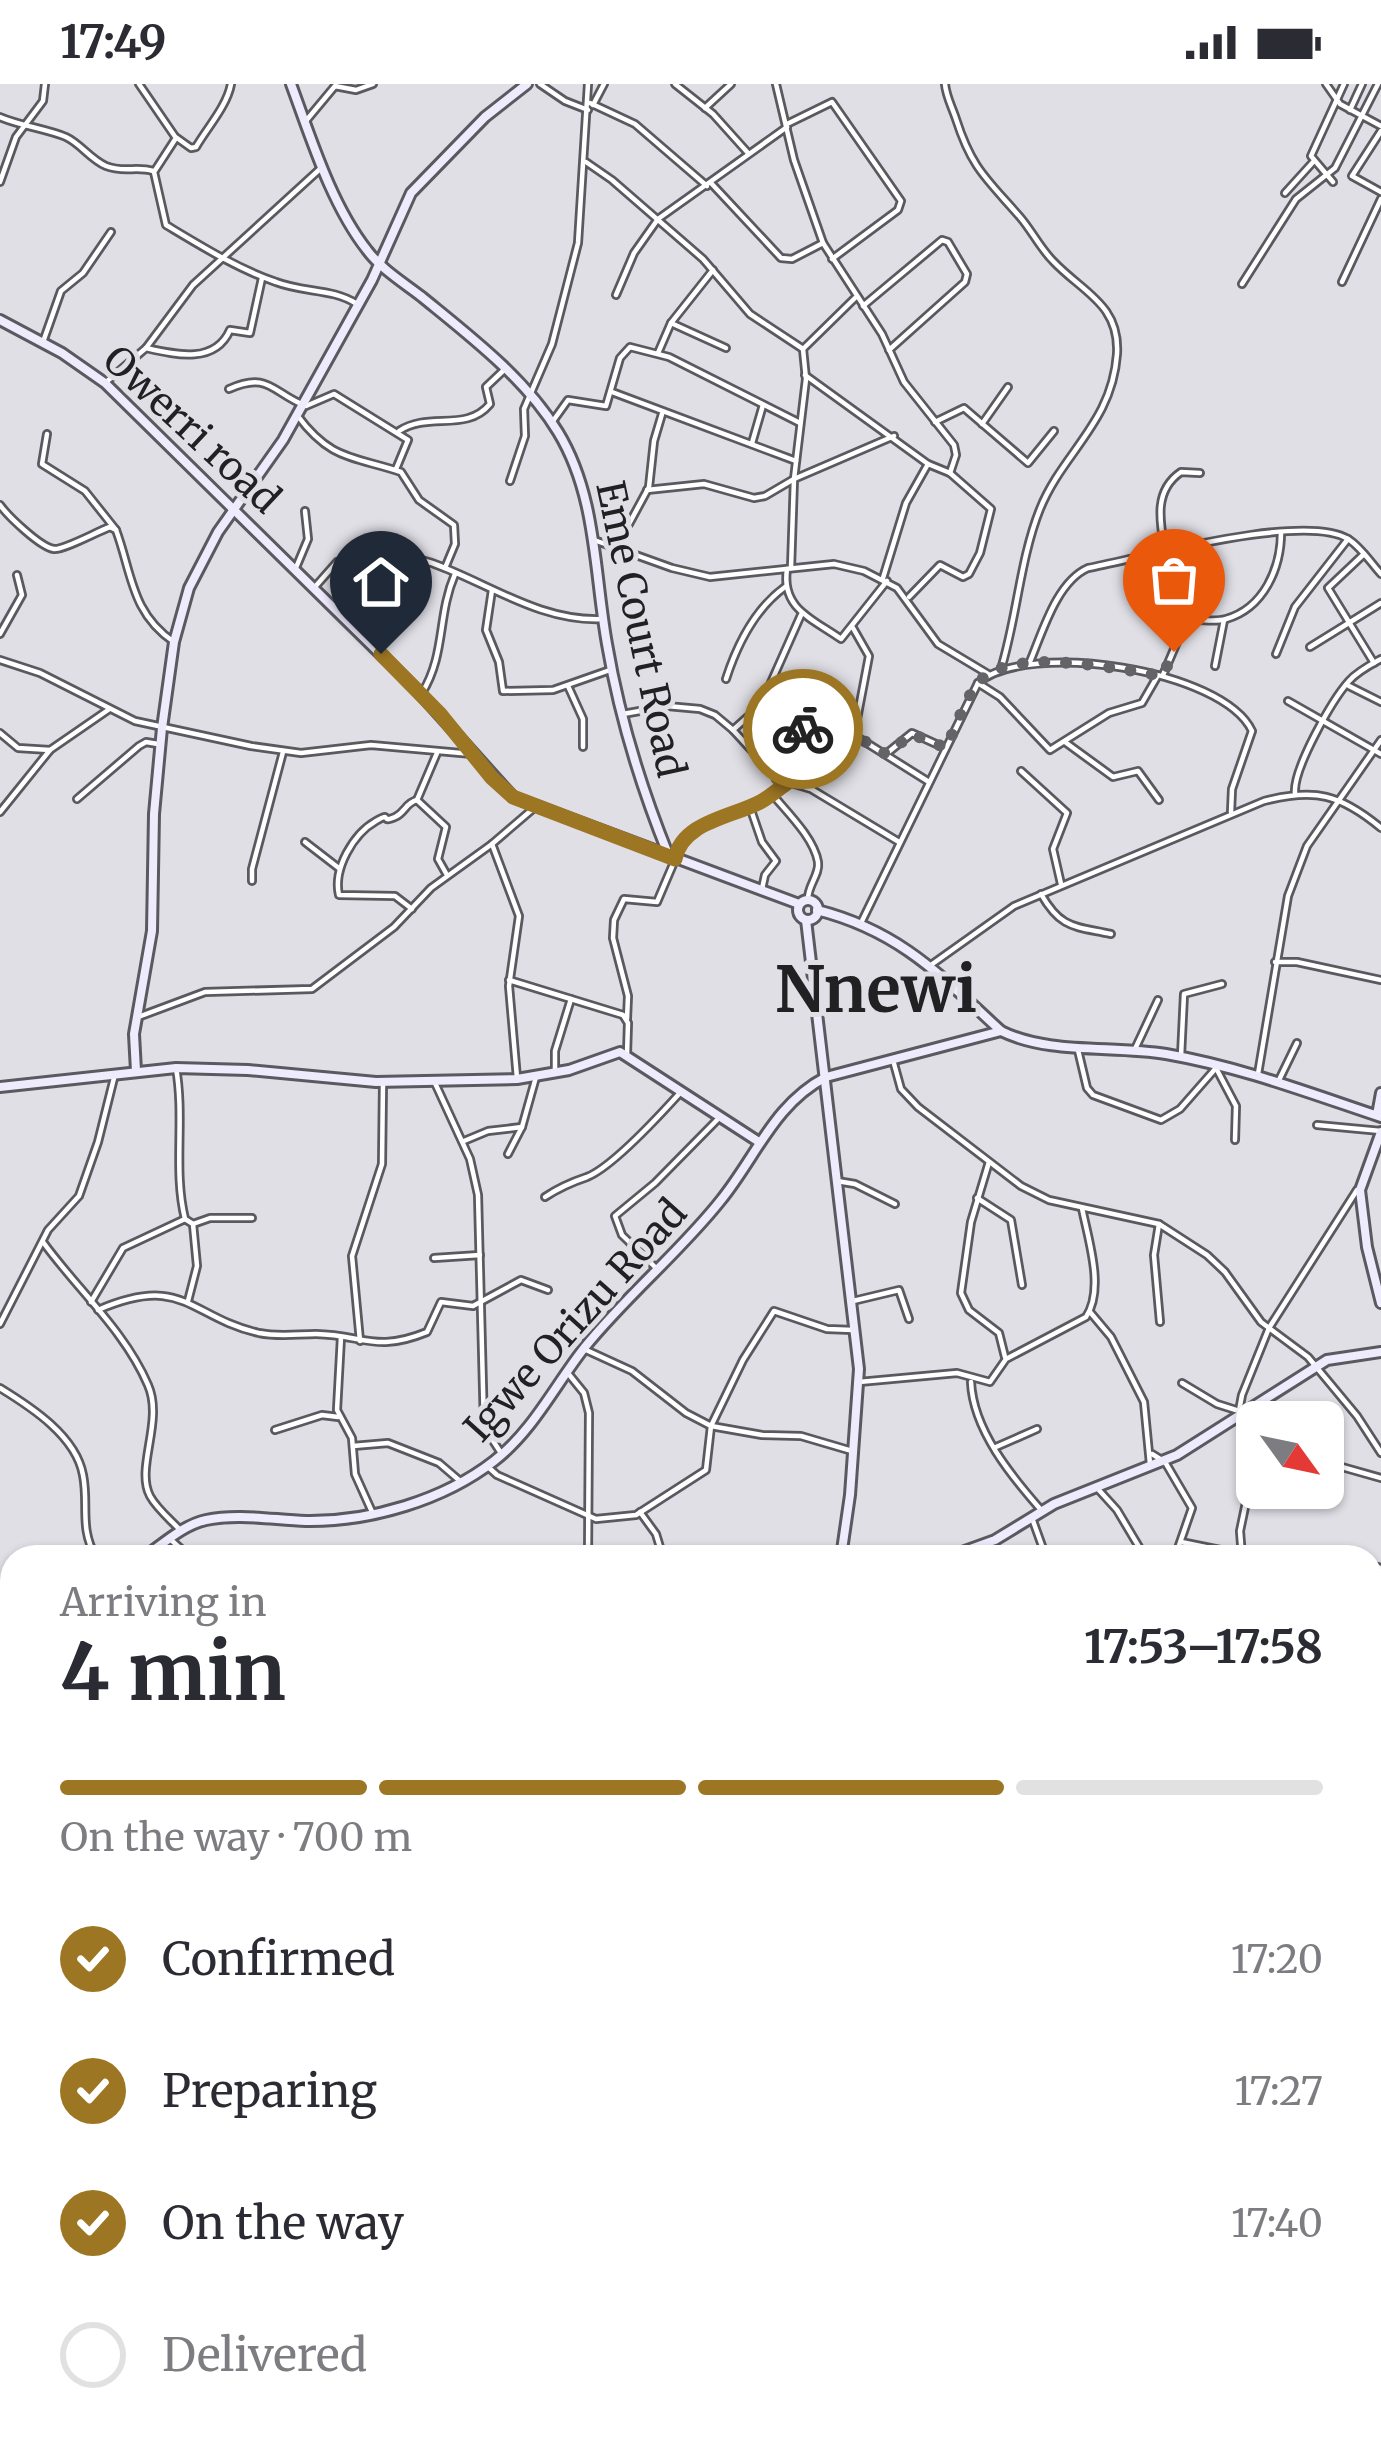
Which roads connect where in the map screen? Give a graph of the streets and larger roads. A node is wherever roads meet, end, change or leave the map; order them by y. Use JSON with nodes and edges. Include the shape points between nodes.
{"nodes":[{"id":1,"x":45,"y":84,"type":"edge"},
{"id":2,"x":231,"y":84,"type":"edge"},
{"id":3,"x":291,"y":84,"type":"edge"},
{"id":4,"x":373,"y":84,"type":"edge"},
{"id":5,"x":527,"y":84,"type":"edge"},
{"id":6,"x":540,"y":84,"type":"edge"},
{"id":7,"x":588,"y":84,"type":"edge"},
{"id":8,"x":604,"y":84,"type":"edge"},
{"id":9,"x":675,"y":84,"type":"edge"},
{"id":10,"x":731,"y":84,"type":"edge"},
{"id":11,"x":776,"y":84,"type":"edge"},
{"id":12,"x":944,"y":84,"type":"edge"},
{"id":13,"x":1326,"y":84,"type":"edge"},
{"id":14,"x":1343,"y":84,"type":"edge"},
{"id":15,"x":1362,"y":84,"type":"edge"},
{"id":16,"x":1378,"y":84,"type":"edge"},
{"id":17,"x":144,"y":86,"type":"edge"},
{"id":18,"x":1336,"y":100,"type":"junction"},
{"id":19,"x":590,"y":106,"type":"junction"},
{"id":20,"x":705,"y":108,"type":"junction"},
{"id":21,"x":1350,"y":110,"type":"junction"},
{"id":22,"x":0,"y":117,"type":"edge"},
{"id":23,"x":1362,"y":117,"type":"junction"},
{"id":24,"x":305,"y":122,"type":"junction"},
{"id":25,"x":788,"y":125,"type":"junction"},
{"id":26,"x":22,"y":127,"type":"junction"},
{"id":27,"x":1381,"y":129,"type":"edge"},
{"id":28,"x":176,"y":138,"type":"junction"},
{"id":29,"x":748,"y":153,"type":"junction"},
{"id":30,"x":584,"y":160,"type":"junction"},
{"id":31,"x":1314,"y":160,"type":"junction"},
{"id":32,"x":324,"y":165,"type":"junction"},
{"id":33,"x":154,"y":172,"type":"junction"},
{"id":34,"x":1326,"y":174,"type":"junction"},
{"id":35,"x":0,"y":182,"type":"edge"},
{"id":36,"x":1333,"y":182,"type":"dead end"},
{"id":37,"x":709,"y":184,"type":"junction"},
{"id":38,"x":1285,"y":193,"type":"dead end"},
{"id":39,"x":1381,"y":196,"type":"edge"},
{"id":40,"x":658,"y":219,"type":"junction"},
{"id":41,"x":111,"y":232,"type":"dead end"},
{"id":42,"x":823,"y":243,"type":"junction"},
{"id":43,"x":225,"y":258,"type":"junction"},
{"id":44,"x":832,"y":260,"type":"junction"},
{"id":45,"x":377,"y":261,"type":"junction"},
{"id":46,"x":713,"y":270,"type":"junction"},
{"id":47,"x":262,"y":277,"type":"junction"},
{"id":48,"x":1342,"y":282,"type":"dead end"},
{"id":49,"x":1242,"y":284,"type":"dead end"},
{"id":50,"x":616,"y":295,"type":"dead end"},
{"id":51,"x":855,"y":298,"type":"junction"},
{"id":52,"x":357,"y":304,"type":"junction"},
{"id":53,"x":862,"y":307,"type":"junction"},
{"id":54,"x":0,"y":320,"type":"edge"},
{"id":55,"x":671,"y":323,"type":"junction"},
{"id":56,"x":43,"y":342,"type":"junction"},
{"id":57,"x":146,"y":348,"type":"junction"},
{"id":58,"x":726,"y":348,"type":"dead end"},
{"id":59,"x":803,"y":349,"type":"junction"},
{"id":60,"x":889,"y":350,"type":"junction"},
{"id":61,"x":658,"y":353,"type":"junction"},
{"id":62,"x":505,"y":369,"type":"junction"},
{"id":63,"x":806,"y":375,"type":"junction"},
{"id":64,"x":105,"y":383,"type":"junction"},
{"id":65,"x":1008,"y":387,"type":"dead end"},
{"id":66,"x":229,"y":389,"type":"dead end"},
{"id":67,"x":612,"y":392,"type":"junction"},
{"id":68,"x":530,"y":394,"type":"junction"},
{"id":69,"x":763,"y":405,"type":"junction"},
{"id":70,"x":299,"y":410,"type":"junction"},
{"id":71,"x":662,"y":414,"type":"junction"},
{"id":72,"x":552,"y":422,"type":"junction"},
{"id":73,"x":935,"y":422,"type":"junction"},
{"id":74,"x":800,"y":423,"type":"junction"},
{"id":75,"x":982,"y":424,"type":"junction"},
{"id":76,"x":1054,"y":430,"type":"dead end"},
{"id":77,"x":398,"y":432,"type":"junction"},
{"id":78,"x":47,"y":434,"type":"dead end"},
{"id":79,"x":894,"y":436,"type":"junction"},
{"id":80,"x":752,"y":443,"type":"junction"},
{"id":81,"x":796,"y":461,"type":"junction"},
{"id":82,"x":928,"y":464,"type":"junction"},
{"id":83,"x":396,"y":470,"type":"junction"},
{"id":84,"x":950,"y":473,"type":"junction"},
{"id":85,"x":1200,"y":473,"type":"dead end"},
{"id":86,"x":794,"y":479,"type":"junction"},
{"id":87,"x":510,"y":482,"type":"dead end"},
{"id":88,"x":647,"y":490,"type":"junction"},
{"id":89,"x":0,"y":505,"type":"edge"},
{"id":90,"x":235,"y":510,"type":"junction"},
{"id":91,"x":305,"y":511,"type":"dead end"},
{"id":92,"x":116,"y":530,"type":"junction"},
{"id":93,"x":1282,"y":532,"type":"junction"},
{"id":94,"x":1348,"y":539,"type":"junction"},
{"id":95,"x":594,"y":540,"type":"junction"},
{"id":96,"x":616,"y":548,"type":"junction"},
{"id":97,"x":1165,"y":553,"type":"junction"},
{"id":98,"x":1364,"y":554,"type":"junction"},
{"id":99,"x":789,"y":568,"type":"junction"},
{"id":100,"x":445,"y":569,"type":"junction"},
{"id":101,"x":295,"y":570,"type":"junction"},
{"id":102,"x":454,"y":574,"type":"junction"},
{"id":103,"x":1381,"y":574,"type":"edge"},
{"id":104,"x":17,"y":575,"type":"dead end"},
{"id":105,"x":885,"y":580,"type":"junction"},
{"id":106,"x":785,"y":587,"type":"junction"},
{"id":107,"x":314,"y":588,"type":"junction"},
{"id":108,"x":492,"y":590,"type":"junction"},
{"id":109,"x":907,"y":598,"type":"junction"},
{"id":110,"x":1381,"y":603,"type":"edge"},
{"id":111,"x":802,"y":615,"type":"junction"},
{"id":112,"x":603,"y":620,"type":"junction"},
{"id":113,"x":1223,"y":620,"type":"junction"},
{"id":114,"x":1348,"y":622,"type":"junction"},
{"id":115,"x":853,"y":628,"type":"junction"},
{"id":116,"x":0,"y":634,"type":"edge"},
{"id":117,"x":174,"y":643,"type":"junction"},
{"id":118,"x":1310,"y":647,"type":"dead end"},
{"id":119,"x":1276,"y":654,"type":"dead end"},
{"id":120,"x":1381,"y":658,"type":"edge"},
{"id":121,"x":0,"y":660,"type":"edge"},
{"id":122,"x":1374,"y":663,"type":"junction"},
{"id":123,"x":1029,"y":664,"type":"junction"},
{"id":124,"x":1215,"y":666,"type":"dead end"},
{"id":125,"x":1001,"y":669,"type":"junction"},
{"id":126,"x":612,"y":670,"type":"junction"},
{"id":127,"x":988,"y":674,"type":"junction"},
{"id":128,"x":1160,"y":676,"type":"junction"},
{"id":129,"x":726,"y":679,"type":"dead end"},
{"id":130,"x":978,"y":683,"type":"junction"},
{"id":131,"x":1346,"y":685,"type":"junction"},
{"id":132,"x":568,"y":686,"type":"junction"},
{"id":133,"x":422,"y":694,"type":"junction"},
{"id":134,"x":1288,"y":701,"type":"dead end"},
{"id":135,"x":1381,"y":702,"type":"edge"},
{"id":136,"x":761,"y":705,"type":"junction"},
{"id":137,"x":108,"y":710,"type":"junction"},
{"id":138,"x":623,"y":714,"type":"junction"},
{"id":139,"x":1325,"y":722,"type":"junction"},
{"id":140,"x":804,"y":727,"type":"junction"},
{"id":141,"x":162,"y":728,"type":"junction"},
{"id":142,"x":734,"y":730,"type":"junction"},
{"id":143,"x":0,"y":733,"type":"edge"},
{"id":144,"x":854,"y":735,"type":"junction"},
{"id":145,"x":1381,"y":740,"type":"edge"},
{"id":146,"x":1066,"y":742,"type":"junction"},
{"id":147,"x":160,"y":745,"type":"junction"},
{"id":148,"x":583,"y":747,"type":"dead end"},
{"id":149,"x":946,"y":748,"type":"junction"},
{"id":150,"x":1372,"y":749,"type":"junction"},
{"id":151,"x":50,"y":750,"type":"junction"},
{"id":152,"x":283,"y":752,"type":"junction"},
{"id":153,"x":437,"y":753,"type":"junction"},
{"id":154,"x":472,"y":754,"type":"junction"},
{"id":155,"x":886,"y":754,"type":"junction"},
{"id":156,"x":1381,"y":754,"type":"edge"},
{"id":157,"x":1021,"y":771,"type":"dead end"},
{"id":158,"x":778,"y":778,"type":"junction"},
{"id":159,"x":929,"y":782,"type":"junction"},
{"id":160,"x":786,"y":784,"type":"junction"},
{"id":161,"x":1295,"y":793,"type":"junction"},
{"id":162,"x":772,"y":794,"type":"junction"},
{"id":163,"x":76,"y":799,"type":"dead end"},
{"id":164,"x":417,"y":800,"type":"junction"},
{"id":165,"x":1159,"y":800,"type":"dead end"},
{"id":166,"x":1338,"y":800,"type":"junction"},
{"id":167,"x":750,"y":807,"type":"junction"},
{"id":168,"x":534,"y":808,"type":"junction"},
{"id":169,"x":0,"y":812,"type":"edge"},
{"id":170,"x":1231,"y":812,"type":"junction"},
{"id":171,"x":1381,"y":828,"type":"edge"},
{"id":172,"x":305,"y":842,"type":"dead end"},
{"id":173,"x":899,"y":842,"type":"junction"},
{"id":174,"x":492,"y":844,"type":"junction"},
{"id":175,"x":672,"y":857,"type":"junction"},
{"id":176,"x":340,"y":869,"type":"junction"},
{"id":177,"x":447,"y":875,"type":"junction"},
{"id":178,"x":252,"y":881,"type":"dead end"},
{"id":179,"x":1061,"y":884,"type":"junction"},
{"id":180,"x":762,"y":889,"type":"junction"},
{"id":181,"x":1041,"y":894,"type":"junction"},
{"id":182,"x":804,"y":902,"type":"junction"},
{"id":183,"x":412,"y":909,"type":"junction"},
{"id":184,"x":818,"y":910,"type":"junction"},
{"id":185,"x":806,"y":920,"type":"junction"},
{"id":186,"x":861,"y":923,"type":"junction"},
{"id":187,"x":1112,"y":934,"type":"dead end"},
{"id":188,"x":1275,"y":962,"type":"junction"},
{"id":189,"x":931,"y":965,"type":"junction"},
{"id":190,"x":509,"y":980,"type":"junction"},
{"id":191,"x":1381,"y":980,"type":"edge"},
{"id":192,"x":1222,"y":984,"type":"dead end"},
{"id":193,"x":571,"y":998,"type":"junction"},
{"id":194,"x":1158,"y":1000,"type":"dead end"},
{"id":195,"x":138,"y":1017,"type":"junction"},
{"id":196,"x":627,"y":1019,"type":"junction"},
{"id":197,"x":1001,"y":1030,"type":"junction"},
{"id":198,"x":1297,"y":1043,"type":"dead end"},
{"id":199,"x":1077,"y":1046,"type":"junction"},
{"id":200,"x":1135,"y":1049,"type":"junction"},
{"id":201,"x":627,"y":1054,"type":"junction"},
{"id":202,"x":1181,"y":1057,"type":"junction"},
{"id":203,"x":892,"y":1060,"type":"junction"},
{"id":204,"x":1218,"y":1066,"type":"junction"},
{"id":205,"x":176,"y":1069,"type":"junction"},
{"id":206,"x":136,"y":1071,"type":"junction"},
{"id":207,"x":115,"y":1072,"type":"junction"},
{"id":208,"x":555,"y":1072,"type":"junction"},
{"id":209,"x":1258,"y":1074,"type":"junction"},
{"id":210,"x":536,"y":1077,"type":"junction"},
{"id":211,"x":826,"y":1077,"type":"junction"},
{"id":212,"x":517,"y":1079,"type":"junction"},
{"id":213,"x":1279,"y":1080,"type":"junction"},
{"id":214,"x":383,"y":1082,"type":"junction"},
{"id":215,"x":435,"y":1083,"type":"junction"},
{"id":216,"x":0,"y":1087,"type":"edge"},
{"id":217,"x":1381,"y":1093,"type":"edge"},
{"id":218,"x":679,"y":1094,"type":"junction"},
{"id":219,"x":1379,"y":1116,"type":"edge"},
{"id":220,"x":718,"y":1119,"type":"junction"},
{"id":221,"x":1317,"y":1125,"type":"dead end"},
{"id":222,"x":522,"y":1127,"type":"junction"},
{"id":223,"x":1381,"y":1132,"type":"edge"},
{"id":224,"x":1235,"y":1140,"type":"dead end"},
{"id":225,"x":462,"y":1142,"type":"junction"},
{"id":226,"x":759,"y":1142,"type":"junction"},
{"id":227,"x":508,"y":1154,"type":"dead end"},
{"id":228,"x":989,"y":1162,"type":"junction"},
{"id":229,"x":837,"y":1181,"type":"junction"},
{"id":230,"x":1360,"y":1185,"type":"junction"},
{"id":231,"x":545,"y":1197,"type":"dead end"},
{"id":232,"x":977,"y":1198,"type":"junction"},
{"id":233,"x":895,"y":1204,"type":"dead end"},
{"id":234,"x":1082,"y":1208,"type":"junction"},
{"id":235,"x":252,"y":1218,"type":"dead end"},
{"id":236,"x":185,"y":1219,"type":"junction"},
{"id":237,"x":1159,"y":1223,"type":"junction"},
{"id":238,"x":193,"y":1224,"type":"junction"},
{"id":239,"x":43,"y":1242,"type":"junction"},
{"id":240,"x":480,"y":1256,"type":"junction"},
{"id":241,"x":434,"y":1258,"type":"dead end"},
{"id":242,"x":656,"y":1269,"type":"junction"},
{"id":243,"x":1022,"y":1285,"type":"dead end"},
{"id":244,"x":548,"y":1290,"type":"dead end"},
{"id":245,"x":482,"y":1300,"type":"junction"},
{"id":246,"x":188,"y":1301,"type":"junction"},
{"id":247,"x":853,"y":1301,"type":"junction"},
{"id":248,"x":92,"y":1302,"type":"junction"},
{"id":249,"x":1381,"y":1303,"type":"edge"},
{"id":250,"x":98,"y":1310,"type":"junction"},
{"id":251,"x":1090,"y":1312,"type":"junction"},
{"id":252,"x":909,"y":1319,"type":"dead end"},
{"id":253,"x":1160,"y":1322,"type":"dead end"},
{"id":254,"x":0,"y":1324,"type":"edge"},
{"id":255,"x":1269,"y":1328,"type":"junction"},
{"id":256,"x":856,"y":1330,"type":"junction"},
{"id":257,"x":341,"y":1337,"type":"junction"},
{"id":258,"x":360,"y":1342,"type":"junction"},
{"id":259,"x":584,"y":1349,"type":"junction"},
{"id":260,"x":1381,"y":1352,"type":"edge"},
{"id":261,"x":1006,"y":1359,"type":"junction"},
{"id":262,"x":1316,"y":1366,"type":"junction"},
{"id":263,"x":567,"y":1372,"type":"junction"},
{"id":264,"x":972,"y":1379,"type":"junction"},
{"id":265,"x":859,"y":1382,"type":"junction"},
{"id":266,"x":1182,"y":1383,"type":"dead end"},
{"id":267,"x":0,"y":1388,"type":"edge"},
{"id":268,"x":1244,"y":1401,"type":"edge"},
{"id":269,"x":1261,"y":1401,"type":"edge"},
{"id":270,"x":1236,"y":1412,"type":"edge"},
{"id":271,"x":1236,"y":1417,"type":"edge"},
{"id":272,"x":338,"y":1418,"type":"junction"},
{"id":273,"x":711,"y":1426,"type":"junction"},
{"id":274,"x":1036,"y":1429,"type":"dead end"},
{"id":275,"x":274,"y":1430,"type":"dead end"},
{"id":276,"x":353,"y":1446,"type":"junction"},
{"id":277,"x":996,"y":1447,"type":"junction"},
{"id":278,"x":854,"y":1452,"type":"junction"},
{"id":279,"x":1149,"y":1453,"type":"junction"},
{"id":280,"x":502,"y":1454,"type":"junction"},
{"id":281,"x":1381,"y":1454,"type":"edge"},
{"id":282,"x":1165,"y":1462,"type":"junction"},
{"id":283,"x":487,"y":1466,"type":"junction"},
{"id":284,"x":1150,"y":1466,"type":"junction"},
{"id":285,"x":1344,"y":1468,"type":"edge"},
{"id":286,"x":1381,"y":1478,"type":"edge"},
{"id":287,"x":460,"y":1481,"type":"junction"},
{"id":288,"x":1098,"y":1489,"type":"junction"},
{"id":289,"x":1246,"y":1509,"type":"edge"},
{"id":290,"x":1042,"y":1511,"type":"junction"},
{"id":291,"x":640,"y":1513,"type":"junction"},
{"id":292,"x":373,"y":1514,"type":"junction"},
{"id":293,"x":591,"y":1516,"type":"junction"},
{"id":294,"x":1032,"y":1518,"type":"junction"},
{"id":295,"x":181,"y":1531,"type":"junction"},
{"id":296,"x":170,"y":1539,"type":"junction"},
{"id":297,"x":1181,"y":1542,"type":"junction"},
{"id":298,"x":88,"y":1545,"type":"edge"},
{"id":299,"x":161,"y":1545,"type":"edge"},
{"id":300,"x":177,"y":1545,"type":"edge"},
{"id":301,"x":590,"y":1545,"type":"edge"},
{"id":302,"x":659,"y":1545,"type":"edge"},
{"id":303,"x":843,"y":1545,"type":"edge"},
{"id":304,"x":981,"y":1545,"type":"edge"},
{"id":305,"x":1042,"y":1545,"type":"edge"},
{"id":306,"x":1138,"y":1545,"type":"edge"},
{"id":307,"x":1180,"y":1545,"type":"edge"},
{"id":308,"x":1194,"y":1545,"type":"edge"},
{"id":309,"x":1242,"y":1545,"type":"edge"}],
"edges":[{"from":1,"to":26,"type":"street","via":[[43,101]]},
{"from":2,"to":28,"type":"street","via":[[196,147]]},
{"from":3,"to":24,"type":"street","name":"Eme Court Road"},
{"from":4,"to":24,"type":"street","via":[[335,86]]},
{"from":5,"to":45,"type":"street","via":[[418,183]]},
{"from":6,"to":19,"type":"street"},
{"from":7,"to":19,"type":"street"},
{"from":8,"to":19,"type":"street"},
{"from":9,"to":20,"type":"street"},
{"from":10,"to":20,"type":"street"},
{"from":11,"to":25,"type":"street"},
{"from":12,"to":125,"type":"street","via":[[976,169],[1057,266],[1103,304],[1116,343],[1096,422],[1038,513]]},
{"from":13,"to":18,"type":"street"},
{"from":14,"to":18,"type":"street"},
{"from":15,"to":21,"type":"street"},
{"from":16,"to":23,"type":"street"},
{"from":17,"to":28,"type":"street"},
{"from":18,"to":21,"type":"street"},
{"from":18,"to":31,"type":"street"},
{"from":19,"to":30,"type":"street"},
{"from":19,"to":37,"type":"street","via":[[634,124]]},
{"from":20,"to":29,"type":"street"},
{"from":21,"to":23,"type":"street"},
{"from":22,"to":26,"type":"street"},
{"from":23,"to":27,"type":"street"},
{"from":23,"to":34,"type":"street"},
{"from":24,"to":32,"type":"street","name":"Eme Court Road"},
{"from":25,"to":29,"type":"street"},
{"from":25,"to":42,"type":"street"},
{"from":25,"to":44,"type":"street","via":[[832,102],[901,201]]},
{"from":26,"to":33,"type":"street","via":[[68,138],[105,165]]},
{"from":26,"to":35,"type":"street"},
{"from":27,"to":39,"type":"street","via":[[1352,176]]},
{"from":28,"to":33,"type":"street"},
{"from":29,"to":37,"type":"street"},
{"from":30,"to":40,"type":"street"},
{"from":30,"to":68,"type":"street","via":[[578,243]]},
{"from":31,"to":34,"type":"street"},
{"from":31,"to":38,"type":"street"},
{"from":32,"to":43,"type":"street"},
{"from":32,"to":45,"type":"street","name":"Eme Court Road"},
{"from":33,"to":43,"type":"street","via":[[166,225]]},
{"from":34,"to":36,"type":"street"},
{"from":34,"to":49,"type":"street","via":[[1296,200]]},
{"from":37,"to":40,"type":"street"},
{"from":37,"to":42,"type":"street","via":[[781,258]]},
{"from":39,"to":48,"type":"street"},
{"from":40,"to":46,"type":"street"},
{"from":40,"to":50,"type":"street"},
{"from":41,"to":56,"type":"street","via":[[61,291]]},
{"from":42,"to":44,"type":"street"},
{"from":43,"to":47,"type":"street"},
{"from":43,"to":57,"type":"street"},
{"from":44,"to":51,"type":"street"},
{"from":45,"to":52,"type":"street"},
{"from":45,"to":62,"type":"street","name":"Eme Court Road"},
{"from":46,"to":55,"type":"street"},
{"from":46,"to":59,"type":"street","via":[[751,314]]},
{"from":47,"to":52,"type":"street","via":[[335,291]]},
{"from":47,"to":57,"type":"street","via":[[250,333],[230,330],[209,353]]},
{"from":51,"to":53,"type":"street"},
{"from":51,"to":59,"type":"street"},
{"from":52,"to":70,"type":"street"},
{"from":53,"to":60,"type":"street"},
{"from":53,"to":60,"type":"street","via":[[948,242],[967,279]]},
{"from":54,"to":56,"type":"street","name":"Owerri road"},
{"from":55,"to":58,"type":"street"},
{"from":55,"to":61,"type":"street"},
{"from":56,"to":64,"type":"street","name":"Owerri road"},
{"from":57,"to":64,"type":"street"},
{"from":59,"to":63,"type":"street"},
{"from":60,"to":73,"type":"street"},
{"from":61,"to":67,"type":"street","via":[[626,349]]},
{"from":61,"to":69,"type":"street"},
{"from":62,"to":68,"type":"street","name":"Eme Court Road"},
{"from":62,"to":77,"type":"street","via":[[486,387],[490,404],[471,420],[418,422]]},
{"from":63,"to":74,"type":"street"},
{"from":63,"to":79,"type":"street"},
{"from":64,"to":90,"type":"street","name":"Owerri road"},
{"from":65,"to":75,"type":"street"},
{"from":66,"to":70,"type":"street","via":[[261,381]]},
{"from":67,"to":71,"type":"street"},
{"from":67,"to":72,"type":"street","via":[[602,408],[568,400]]},
{"from":68,"to":72,"type":"street","name":"Eme Court Road"},
{"from":68,"to":87,"type":"street"},
{"from":69,"to":74,"type":"street"},
{"from":69,"to":80,"type":"street"},
{"from":70,"to":77,"type":"street","via":[[334,394]]},
{"from":70,"to":83,"type":"street","via":[[312,434],[357,463]]},
{"from":70,"to":90,"type":"street"},
{"from":71,"to":80,"type":"street"},
{"from":71,"to":88,"type":"street"},
{"from":72,"to":95,"type":"street","name":"Eme Court Road","via":[[578,476]]},
{"from":73,"to":75,"type":"street","via":[[961,407]]},
{"from":73,"to":84,"type":"street","via":[[954,445]]},
{"from":74,"to":81,"type":"street"},
{"from":75,"to":76,"type":"street","via":[[1028,463]]},
{"from":77,"to":83,"type":"street","via":[[409,444]]},
{"from":78,"to":92,"type":"street","via":[[42,464],[85,491]]},
{"from":79,"to":82,"type":"street"},
{"from":79,"to":86,"type":"street"},
{"from":80,"to":81,"type":"street"},
{"from":81,"to":86,"type":"street"},
{"from":82,"to":84,"type":"street"},
{"from":82,"to":105,"type":"street","via":[[906,503]]},
{"from":83,"to":100,"type":"street","via":[[456,529]]},
{"from":84,"to":109,"type":"street","via":[[991,508],[980,553],[967,577],[940,565]]},
{"from":85,"to":97,"type":"street","via":[[1181,472],[1167,483]]},
{"from":86,"to":88,"type":"street","via":[[754,498],[704,484]]},
{"from":86,"to":99,"type":"street"},
{"from":88,"to":96,"type":"street"},
{"from":89,"to":92,"type":"street","via":[[50,548]]},
{"from":90,"to":101,"type":"street","name":"Owerri road"},
{"from":90,"to":117,"type":"street","via":[[198,567]]},
{"from":91,"to":101,"type":"street","via":[[308,539]]},
{"from":92,"to":117,"type":"street","via":[[144,615]]},
{"from":93,"to":94,"type":"street"},
{"from":93,"to":97,"type":"street"},
{"from":93,"to":113,"type":"street","via":[[1273,578],[1248,607]]},
{"from":94,"to":98,"type":"street"},
{"from":94,"to":119,"type":"street","via":[[1295,608]]},
{"from":95,"to":96,"type":"street"},
{"from":95,"to":112,"type":"street","name":"Eme Court Road"},
{"from":96,"to":99,"type":"street","via":[[710,577]]},
{"from":97,"to":123,"type":"street","via":[[1078,573]]},
{"from":98,"to":103,"type":"street"},
{"from":98,"to":114,"type":"street","via":[[1328,588]]},
{"from":99,"to":105,"type":"street","via":[[834,564]]},
{"from":99,"to":106,"type":"street"},
{"from":100,"to":102,"type":"street"},
{"from":100,"to":107,"type":"street","via":[[404,557],[359,559],[333,565]]},
{"from":101,"to":107,"type":"street","name":"Owerri road"},
{"from":102,"to":108,"type":"street"},
{"from":102,"to":133,"type":"street","via":[[438,663]]},
{"from":104,"to":116,"type":"street","via":[[22,595]]},
{"from":105,"to":109,"type":"street"},
{"from":105,"to":115,"type":"street"},
{"from":106,"to":111,"type":"street"},
{"from":106,"to":129,"type":"street","via":[[743,638]]},
{"from":107,"to":133,"type":"street","name":"Owerri road"},
{"from":108,"to":112,"type":"street","via":[[564,617]]},
{"from":108,"to":132,"type":"street","via":[[486,630],[500,687]]},
{"from":109,"to":127,"type":"street","via":[[938,644]]},
{"from":110,"to":114,"type":"street"},
{"from":111,"to":115,"type":"street","via":[[838,638]]},
{"from":111,"to":136,"type":"street"},
{"from":112,"to":126,"type":"street","name":"Eme Court Road"},
{"from":113,"to":124,"type":"street"},
{"from":113,"to":128,"type":"street","via":[[1186,621]]},
{"from":114,"to":118,"type":"street"},
{"from":114,"to":122,"type":"street"},
{"from":115,"to":144,"type":"street","via":[[869,656]]},
{"from":117,"to":141,"type":"street"},
{"from":120,"to":122,"type":"street"},
{"from":121,"to":137,"type":"street"},
{"from":122,"to":131,"type":"street"},
{"from":123,"to":125,"type":"street"},
{"from":123,"to":128,"type":"street"},
{"from":125,"to":127,"type":"street"},
{"from":126,"to":132,"type":"street"},
{"from":126,"to":138,"type":"street","name":"Eme Court Road"},
{"from":127,"to":130,"type":"street"},
{"from":128,"to":146,"type":"street","via":[[1142,703],[1109,713]]},
{"from":128,"to":170,"type":"street","via":[[1229,706],[1250,725]]},
{"from":130,"to":146,"type":"street","via":[[1047,748]]},
{"from":130,"to":149,"type":"street"},
{"from":131,"to":135,"type":"street"},
{"from":131,"to":139,"type":"street"},
{"from":132,"to":148,"type":"street","via":[[583,719]]},
{"from":133,"to":154,"type":"street","name":"Owerri road"},
{"from":134,"to":139,"type":"street"},
{"from":136,"to":140,"type":"street"},
{"from":136,"to":142,"type":"street"},
{"from":137,"to":141,"type":"street"},
{"from":137,"to":151,"type":"street"},
{"from":138,"to":142,"type":"street","via":[[682,706]]},
{"from":138,"to":175,"type":"street","name":"Eme Court Road"},
{"from":139,"to":150,"type":"street"},
{"from":139,"to":161,"type":"street"},
{"from":140,"to":144,"type":"street"},
{"from":140,"to":158,"type":"street"},
{"from":141,"to":147,"type":"street"},
{"from":141,"to":152,"type":"street"},
{"from":142,"to":158,"type":"street"},
{"from":143,"to":151,"type":"street","via":[[19,748]]},
{"from":144,"to":155,"type":"street"},
{"from":145,"to":150,"type":"street"},
{"from":146,"to":165,"type":"street","via":[[1113,777],[1135,770]]},
{"from":147,"to":163,"type":"street","via":[[146,742]]},
{"from":147,"to":195,"type":"street","via":[[152,931]]},
{"from":149,"to":155,"type":"street","via":[[912,734]]},
{"from":149,"to":159,"type":"street"},
{"from":150,"to":156,"type":"street"},
{"from":150,"to":166,"type":"street"},
{"from":151,"to":169,"type":"street"},
{"from":152,"to":153,"type":"street","via":[[371,745]]},
{"from":152,"to":178,"type":"street"},
{"from":153,"to":154,"type":"street"},
{"from":153,"to":164,"type":"street"},
{"from":154,"to":168,"type":"street","name":"Owerri road"},
{"from":155,"to":159,"type":"street"},
{"from":157,"to":179,"type":"street","via":[[1067,813],[1052,849]]},
{"from":158,"to":160,"type":"street"},
{"from":159,"to":173,"type":"street"},
{"from":160,"to":162,"type":"street"},
{"from":160,"to":173,"type":"street","via":[[811,789]]},
{"from":161,"to":166,"type":"street"},
{"from":161,"to":170,"type":"street"},
{"from":162,"to":167,"type":"street"},
{"from":162,"to":182,"type":"street","via":[[817,858]]},
{"from":164,"to":176,"type":"street","via":[[377,820]]},
{"from":164,"to":177,"type":"street","via":[[446,827],[438,859]]},
{"from":166,"to":171,"type":"street"},
{"from":166,"to":188,"type":"street","via":[[1307,847]]},
{"from":167,"to":175,"type":"street","via":[[706,824]]},
{"from":167,"to":180,"type":"street","via":[[776,861]]},
{"from":168,"to":174,"type":"street"},
{"from":168,"to":175,"type":"street","name":"Owerri road"},
{"from":170,"to":179,"type":"street"},
{"from":172,"to":176,"type":"street"},
{"from":173,"to":186,"type":"street"},
{"from":174,"to":177,"type":"street"},
{"from":174,"to":190,"type":"street","via":[[519,916]]},
{"from":175,"to":180,"type":"street","name":"Owerri road"},
{"from":175,"to":196,"type":"street","via":[[657,902],[624,899],[614,920]]},
{"from":176,"to":183,"type":"street","via":[[339,895],[395,896]]},
{"from":177,"to":183,"type":"street"},
{"from":179,"to":181,"type":"street"},
{"from":180,"to":182,"type":"street","name":"Owerri road"},
{"from":181,"to":187,"type":"street","via":[[1064,924]]},
{"from":181,"to":189,"type":"street"},
{"from":182,"to":184,"type":"street"},
{"from":182,"to":185,"type":"street","via":[[799,914]]},
{"from":183,"to":195,"type":"street","via":[[312,988],[206,992]]},
{"from":184,"to":185,"type":"street"},
{"from":184,"to":186,"type":"street"},
{"from":185,"to":211,"type":"street"},
{"from":186,"to":189,"type":"street"},
{"from":188,"to":191,"type":"street"},
{"from":188,"to":209,"type":"street"},
{"from":189,"to":197,"type":"street"},
{"from":190,"to":193,"type":"street"},
{"from":190,"to":212,"type":"street"},
{"from":192,"to":202,"type":"street","via":[[1184,994]]},
{"from":193,"to":196,"type":"street"},
{"from":193,"to":208,"type":"street"},
{"from":194,"to":200,"type":"street"},
{"from":195,"to":206,"type":"street"},
{"from":196,"to":201,"type":"street"},
{"from":197,"to":199,"type":"street"},
{"from":197,"to":203,"type":"street","name":"Igwe Orizu Road"},
{"from":198,"to":213,"type":"street"},
{"from":199,"to":200,"type":"street"},
{"from":199,"to":204,"type":"street","via":[[1093,1095],[1155,1119],[1174,1113]]},
{"from":200,"to":202,"type":"street"},
{"from":201,"to":208,"type":"street"},
{"from":201,"to":218,"type":"street"},
{"from":202,"to":204,"type":"street"},
{"from":203,"to":211,"type":"street","name":"Igwe Orizu Road"},
{"from":203,"to":228,"type":"street","via":[[905,1094]]},
{"from":204,"to":209,"type":"street"},
{"from":204,"to":224,"type":"street","via":[[1236,1106]]},
{"from":205,"to":206,"type":"street"},
{"from":205,"to":214,"type":"street"},
{"from":205,"to":236,"type":"street"},
{"from":206,"to":207,"type":"street"},
{"from":207,"to":216,"type":"street"},
{"from":207,"to":239,"type":"street","via":[[79,1196]]},
{"from":208,"to":210,"type":"street"},
{"from":209,"to":213,"type":"street"},
{"from":210,"to":212,"type":"street"},
{"from":210,"to":222,"type":"street"},
{"from":211,"to":226,"type":"street","name":"Igwe Orizu Road"},
{"from":211,"to":229,"type":"street"},
{"from":212,"to":215,"type":"street"},
{"from":213,"to":219,"type":"street"},
{"from":214,"to":215,"type":"street"},
{"from":214,"to":258,"type":"street","via":[[382,1164],[352,1256]]},
{"from":215,"to":225,"type":"street"},
{"from":217,"to":219,"type":"street"},
{"from":218,"to":220,"type":"street"},
{"from":218,"to":231,"type":"street","via":[[638,1138]]},
{"from":220,"to":226,"type":"street"},
{"from":220,"to":242,"type":"street","via":[[616,1212],[622,1235]]},
{"from":221,"to":223,"type":"street"},
{"from":222,"to":225,"type":"street"},
{"from":222,"to":227,"type":"street"},
{"from":223,"to":230,"type":"street"},
{"from":225,"to":240,"type":"street","via":[[478,1195]]},
{"from":226,"to":242,"type":"street","name":"Igwe Orizu Road","via":[[725,1196]]},
{"from":228,"to":232,"type":"street"},
{"from":228,"to":234,"type":"street","via":[[1033,1193]]},
{"from":229,"to":233,"type":"street"},
{"from":229,"to":247,"type":"street"},
{"from":230,"to":249,"type":"street"},
{"from":230,"to":255,"type":"street"},
{"from":232,"to":243,"type":"street","via":[[1011,1220]]},
{"from":232,"to":261,"type":"street","via":[[962,1299],[999,1334]]},
{"from":234,"to":237,"type":"street"},
{"from":234,"to":251,"type":"street","via":[[1094,1269]]},
{"from":235,"to":238,"type":"street"},
{"from":236,"to":238,"type":"street"},
{"from":236,"to":248,"type":"street","via":[[123,1248]]},
{"from":237,"to":253,"type":"street"},
{"from":237,"to":255,"type":"street","via":[[1207,1255]]},
{"from":238,"to":246,"type":"street","via":[[197,1266]]},
{"from":239,"to":248,"type":"street"},
{"from":239,"to":254,"type":"street"},
{"from":240,"to":241,"type":"street"},
{"from":240,"to":245,"type":"street"},
{"from":242,"to":259,"type":"street","name":"Igwe Orizu Road"},
{"from":244,"to":245,"type":"street","via":[[521,1280]]},
{"from":245,"to":258,"type":"street","via":[[441,1302],[422,1334]]},
{"from":245,"to":280,"type":"street","via":[[484,1427]]},
{"from":246,"to":250,"type":"street","via":[[147,1295]]},
{"from":246,"to":257,"type":"street","via":[[258,1333]]},
{"from":247,"to":252,"type":"street","via":[[899,1291]]},
{"from":247,"to":256,"type":"street"},
{"from":248,"to":250,"type":"street"},
{"from":250,"to":295,"type":"street","via":[[151,1389],[145,1482]]},
{"from":251,"to":261,"type":"street"},
{"from":251,"to":279,"type":"street","via":[[1144,1402]]},
{"from":255,"to":262,"type":"street"},
{"from":255,"to":268,"type":"street"},
{"from":256,"to":265,"type":"street"},
{"from":256,"to":273,"type":"street","via":[[773,1311]]},
{"from":257,"to":258,"type":"street"},
{"from":257,"to":272,"type":"street"},
{"from":259,"to":263,"type":"street","name":"Igwe Orizu Road"},
{"from":259,"to":273,"type":"street"},
{"from":260,"to":262,"type":"street"},
{"from":261,"to":264,"type":"street","via":[[990,1382]]},
{"from":262,"to":269,"type":"street"},
{"from":262,"to":281,"type":"street"},
{"from":263,"to":280,"type":"street","name":"Igwe Orizu Road"},
{"from":263,"to":293,"type":"street","via":[[587,1402]]},
{"from":264,"to":265,"type":"street","via":[[957,1373]]},
{"from":264,"to":277,"type":"street","via":[[973,1401]]},
{"from":265,"to":278,"type":"street"},
{"from":266,"to":270,"type":"street"},
{"from":267,"to":298,"type":"street","via":[[42,1416],[76,1456]]},
{"from":271,"to":282,"type":"street"},
{"from":272,"to":275,"type":"street"},
{"from":272,"to":276,"type":"street"},
{"from":273,"to":278,"type":"street","via":[[801,1436]]},
{"from":273,"to":291,"type":"street","via":[[706,1470]]},
{"from":274,"to":277,"type":"street"},
{"from":276,"to":287,"type":"street","via":[[388,1443],[439,1463]]},
{"from":276,"to":292,"type":"street"},
{"from":277,"to":290,"type":"street"},
{"from":278,"to":303,"type":"street"},
{"from":279,"to":282,"type":"street"},
{"from":279,"to":284,"type":"street"},
{"from":280,"to":283,"type":"street","name":"Igwe Orizu Road"},
{"from":282,"to":284,"type":"street"},
{"from":282,"to":297,"type":"street","via":[[1192,1508]]},
{"from":283,"to":287,"type":"street","name":"Igwe Orizu Road"},
{"from":283,"to":293,"type":"street"},
{"from":284,"to":288,"type":"street"},
{"from":285,"to":286,"type":"street"},
{"from":287,"to":292,"type":"street","name":"Igwe Orizu Road"},
{"from":288,"to":290,"type":"street"},
{"from":288,"to":306,"type":"street"},
{"from":289,"to":309,"type":"street"},
{"from":290,"to":294,"type":"street"},
{"from":291,"to":293,"type":"street"},
{"from":291,"to":302,"type":"street"},
{"from":292,"to":295,"type":"street","name":"Igwe Orizu Road","via":[[224,1518]]},
{"from":293,"to":301,"type":"street"},
{"from":294,"to":304,"type":"street"},
{"from":294,"to":305,"type":"street"},
{"from":295,"to":296,"type":"street","name":"Igwe Orizu Road"},
{"from":296,"to":299,"type":"street","name":"Igwe Orizu Road"},
{"from":296,"to":300,"type":"street"},
{"from":297,"to":307,"type":"street"},
{"from":297,"to":308,"type":"street"}]}
